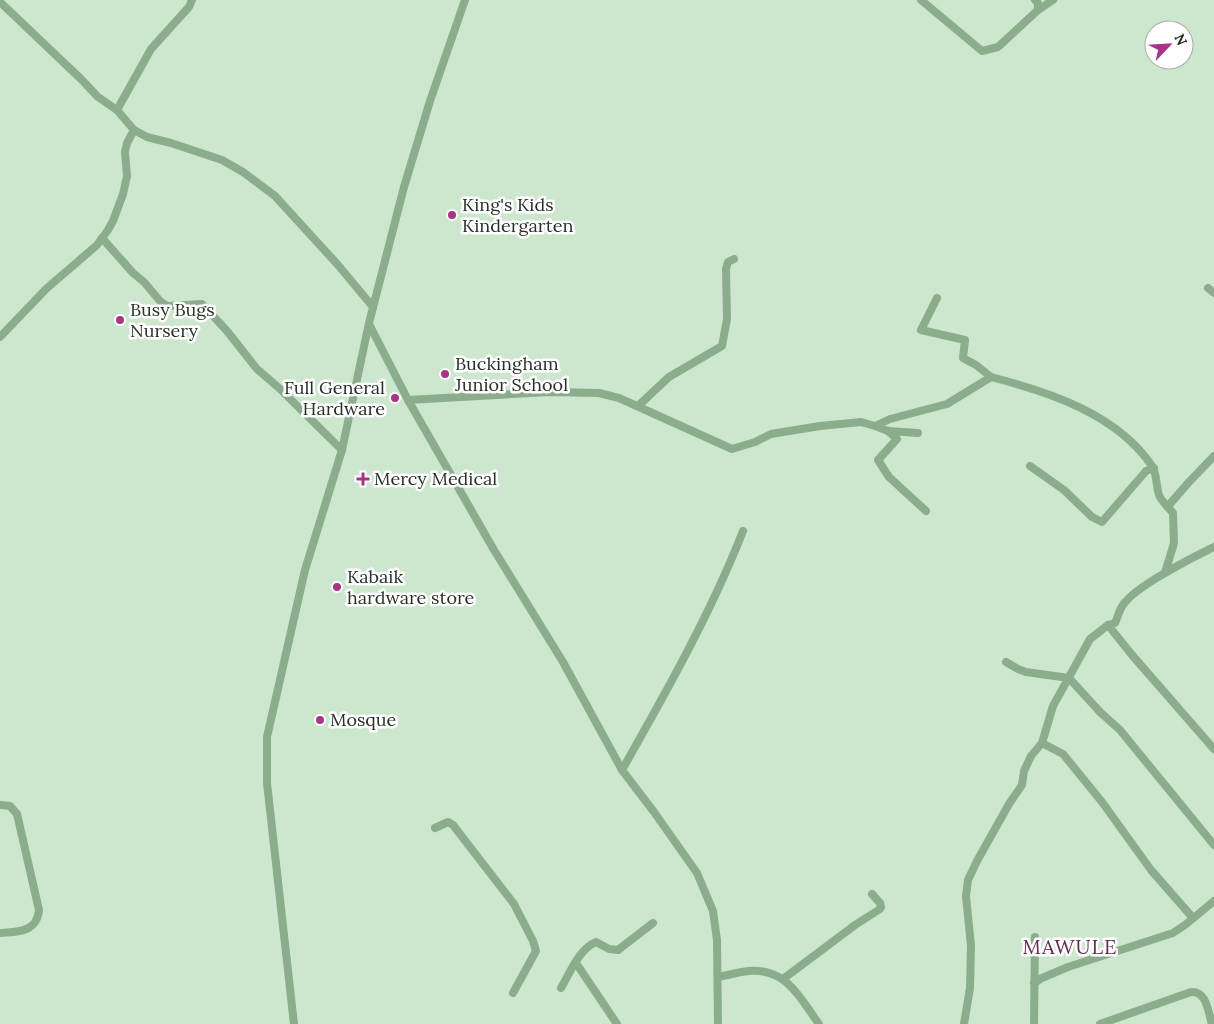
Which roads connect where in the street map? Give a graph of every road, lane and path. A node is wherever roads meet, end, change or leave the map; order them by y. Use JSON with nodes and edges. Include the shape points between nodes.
{"nodes":[{"id":1,"x":192,"y":0,"type":"edge"},
{"id":2,"x":465,"y":0,"type":"edge"},
{"id":3,"x":922,"y":0,"type":"edge"},
{"id":4,"x":1035,"y":0,"type":"edge"},
{"id":5,"x":1053,"y":0,"type":"edge"},
{"id":6,"x":0,"y":2,"type":"edge"},
{"id":7,"x":1038,"y":10,"type":"junction"},
{"id":8,"x":117,"y":110,"type":"junction"},
{"id":9,"x":134,"y":130,"type":"junction"},
{"id":10,"x":102,"y":238,"type":"junction"},
{"id":11,"x":734,"y":259,"type":"dead end"},
{"id":12,"x":937,"y":298,"type":"dead end"},
{"id":13,"x":373,"y":307,"type":"junction"},
{"id":14,"x":368,"y":323,"type":"junction"},
{"id":15,"x":0,"y":337,"type":"edge"},
{"id":16,"x":991,"y":377,"type":"junction"},
{"id":17,"x":408,"y":400,"type":"junction"},
{"id":18,"x":638,"y":406,"type":"junction"},
{"id":19,"x":875,"y":426,"type":"junction"},
{"id":20,"x":888,"y":431,"type":"junction"},
{"id":21,"x":918,"y":433,"type":"dead end"},
{"id":22,"x":342,"y":450,"type":"junction"},
{"id":23,"x":1214,"y":456,"type":"edge"},
{"id":24,"x":1030,"y":466,"type":"dead end"},
{"id":25,"x":1154,"y":468,"type":"junction"},
{"id":26,"x":1168,"y":506,"type":"junction"},
{"id":27,"x":926,"y":511,"type":"dead end"},
{"id":28,"x":742,"y":531,"type":"dead end"},
{"id":29,"x":1214,"y":547,"type":"edge"},
{"id":30,"x":1165,"y":573,"type":"junction"},
{"id":31,"x":1108,"y":625,"type":"junction"},
{"id":32,"x":1006,"y":662,"type":"dead end"},
{"id":33,"x":1069,"y":678,"type":"junction"},
{"id":34,"x":1042,"y":743,"type":"junction"},
{"id":35,"x":1214,"y":749,"type":"edge"},
{"id":36,"x":622,"y":770,"type":"junction"},
{"id":37,"x":0,"y":805,"type":"edge"},
{"id":38,"x":435,"y":828,"type":"dead end"},
{"id":39,"x":1214,"y":845,"type":"edge"},
{"id":40,"x":872,"y":894,"type":"dead end"},
{"id":41,"x":1214,"y":902,"type":"edge"},
{"id":42,"x":1193,"y":918,"type":"junction"},
{"id":43,"x":654,"y":923,"type":"dead end"},
{"id":44,"x":0,"y":933,"type":"edge"},
{"id":45,"x":1035,"y":937,"type":"dead end"},
{"id":46,"x":576,"y":963,"type":"junction"},
{"id":47,"x":718,"y":977,"type":"junction"},
{"id":48,"x":783,"y":978,"type":"junction"},
{"id":49,"x":1034,"y":984,"type":"junction"},
{"id":50,"x":561,"y":988,"type":"dead end"},
{"id":51,"x":513,"y":994,"type":"dead end"},
{"id":52,"x":294,"y":1024,"type":"edge"},
{"id":53,"x":617,"y":1024,"type":"edge"},
{"id":54,"x":718,"y":1024,"type":"edge"},
{"id":55,"x":819,"y":1024,"type":"edge"},
{"id":56,"x":964,"y":1024,"type":"edge"},
{"id":57,"x":1034,"y":1024,"type":"edge"},
{"id":58,"x":1100,"y":1024,"type":"edge"},
{"id":59,"x":1212,"y":1024,"type":"edge"}],
"edges":[{"from":1,"to":8,"type":"street","via":[[151,49]]},
{"from":2,"to":13,"type":"street","via":[[404,187]]},
{"from":3,"to":7,"type":"street","via":[[982,51],[998,47]]},
{"from":4,"to":7,"type":"street"},
{"from":5,"to":7,"type":"street"},
{"from":6,"to":8,"type":"street","via":[[98,97]]},
{"from":8,"to":9,"type":"street"},
{"from":9,"to":10,"type":"street","via":[[125,152],[127,176],[123,194],[113,221]]},
{"from":9,"to":13,"type":"street","via":[[222,160],[243,172],[275,196]]},
{"from":10,"to":15,"type":"street"},
{"from":10,"to":22,"type":"street","via":[[167,306],[202,304],[257,369]]},
{"from":11,"to":18,"type":"street","via":[[728,262],[726,269],[727,320],[722,346],[669,377]]},
{"from":12,"to":16,"type":"street","via":[[920,330],[965,340],[963,358]]},
{"from":13,"to":14,"type":"street"},
{"from":14,"to":17,"type":"street"},
{"from":14,"to":22,"type":"street"},
{"from":16,"to":19,"type":"street","via":[[947,404]]},
{"from":16,"to":25,"type":"street","via":[[1045,394],[1111,424]]},
{"from":17,"to":18,"type":"street","via":[[549,392],[599,393]]},
{"from":17,"to":36,"type":"street","via":[[563,662]]},
{"from":18,"to":19,"type":"street","via":[[732,449],[771,434],[820,426],[861,422]]},
{"from":19,"to":20,"type":"street"},
{"from":20,"to":21,"type":"street"},
{"from":20,"to":27,"type":"street","via":[[897,439],[878,460],[889,478]]},
{"from":22,"to":52,"type":"street","via":[[306,570],[267,737],[267,783]]},
{"from":23,"to":26,"type":"street"},
{"from":24,"to":25,"type":"street","via":[[1102,522],[1146,471]]},
{"from":25,"to":26,"type":"street","via":[[1160,498]]},
{"from":26,"to":30,"type":"street","via":[[1173,513],[1174,543]]},
{"from":28,"to":36,"type":"street","via":[[726,572]]},
{"from":29,"to":30,"type":"street"},
{"from":30,"to":31,"type":"street","via":[[1134,593],[1123,604],[1115,622]]},
{"from":31,"to":33,"type":"street","via":[[1090,639]]},
{"from":31,"to":35,"type":"street"},
{"from":32,"to":33,"type":"street","via":[[1026,672]]},
{"from":33,"to":34,"type":"street","via":[[1053,706]]},
{"from":33,"to":39,"type":"street","via":[[1120,730]]},
{"from":34,"to":42,"type":"street","via":[[1063,754],[1151,870]]},
{"from":34,"to":56,"type":"street","via":[[1031,756],[1022,785],[968,880],[970,988]]},
{"from":36,"to":47,"type":"street","via":[[697,873],[713,911]]},
{"from":37,"to":44,"type":"street","via":[[10,806],[17,814],[39,910],[38,919],[23,931]]},
{"from":38,"to":51,"type":"street","via":[[448,822],[453,825],[509,897],[524,922],[536,951]]},
{"from":40,"to":48,"type":"street","via":[[880,903],[880,909]]},
{"from":41,"to":42,"type":"street"},
{"from":42,"to":49,"type":"street","via":[[1173,932],[1062,970]]},
{"from":43,"to":46,"type":"street","via":[[618,950],[596,942],[591,944]]},
{"from":45,"to":49,"type":"street"},
{"from":46,"to":50,"type":"street"},
{"from":46,"to":53,"type":"street"},
{"from":47,"to":48,"type":"street","via":[[750,971]]},
{"from":47,"to":54,"type":"street"},
{"from":48,"to":55,"type":"street"},
{"from":49,"to":57,"type":"street"},
{"from":58,"to":59,"type":"street","via":[[1196,991],[1203,996]]}]}
